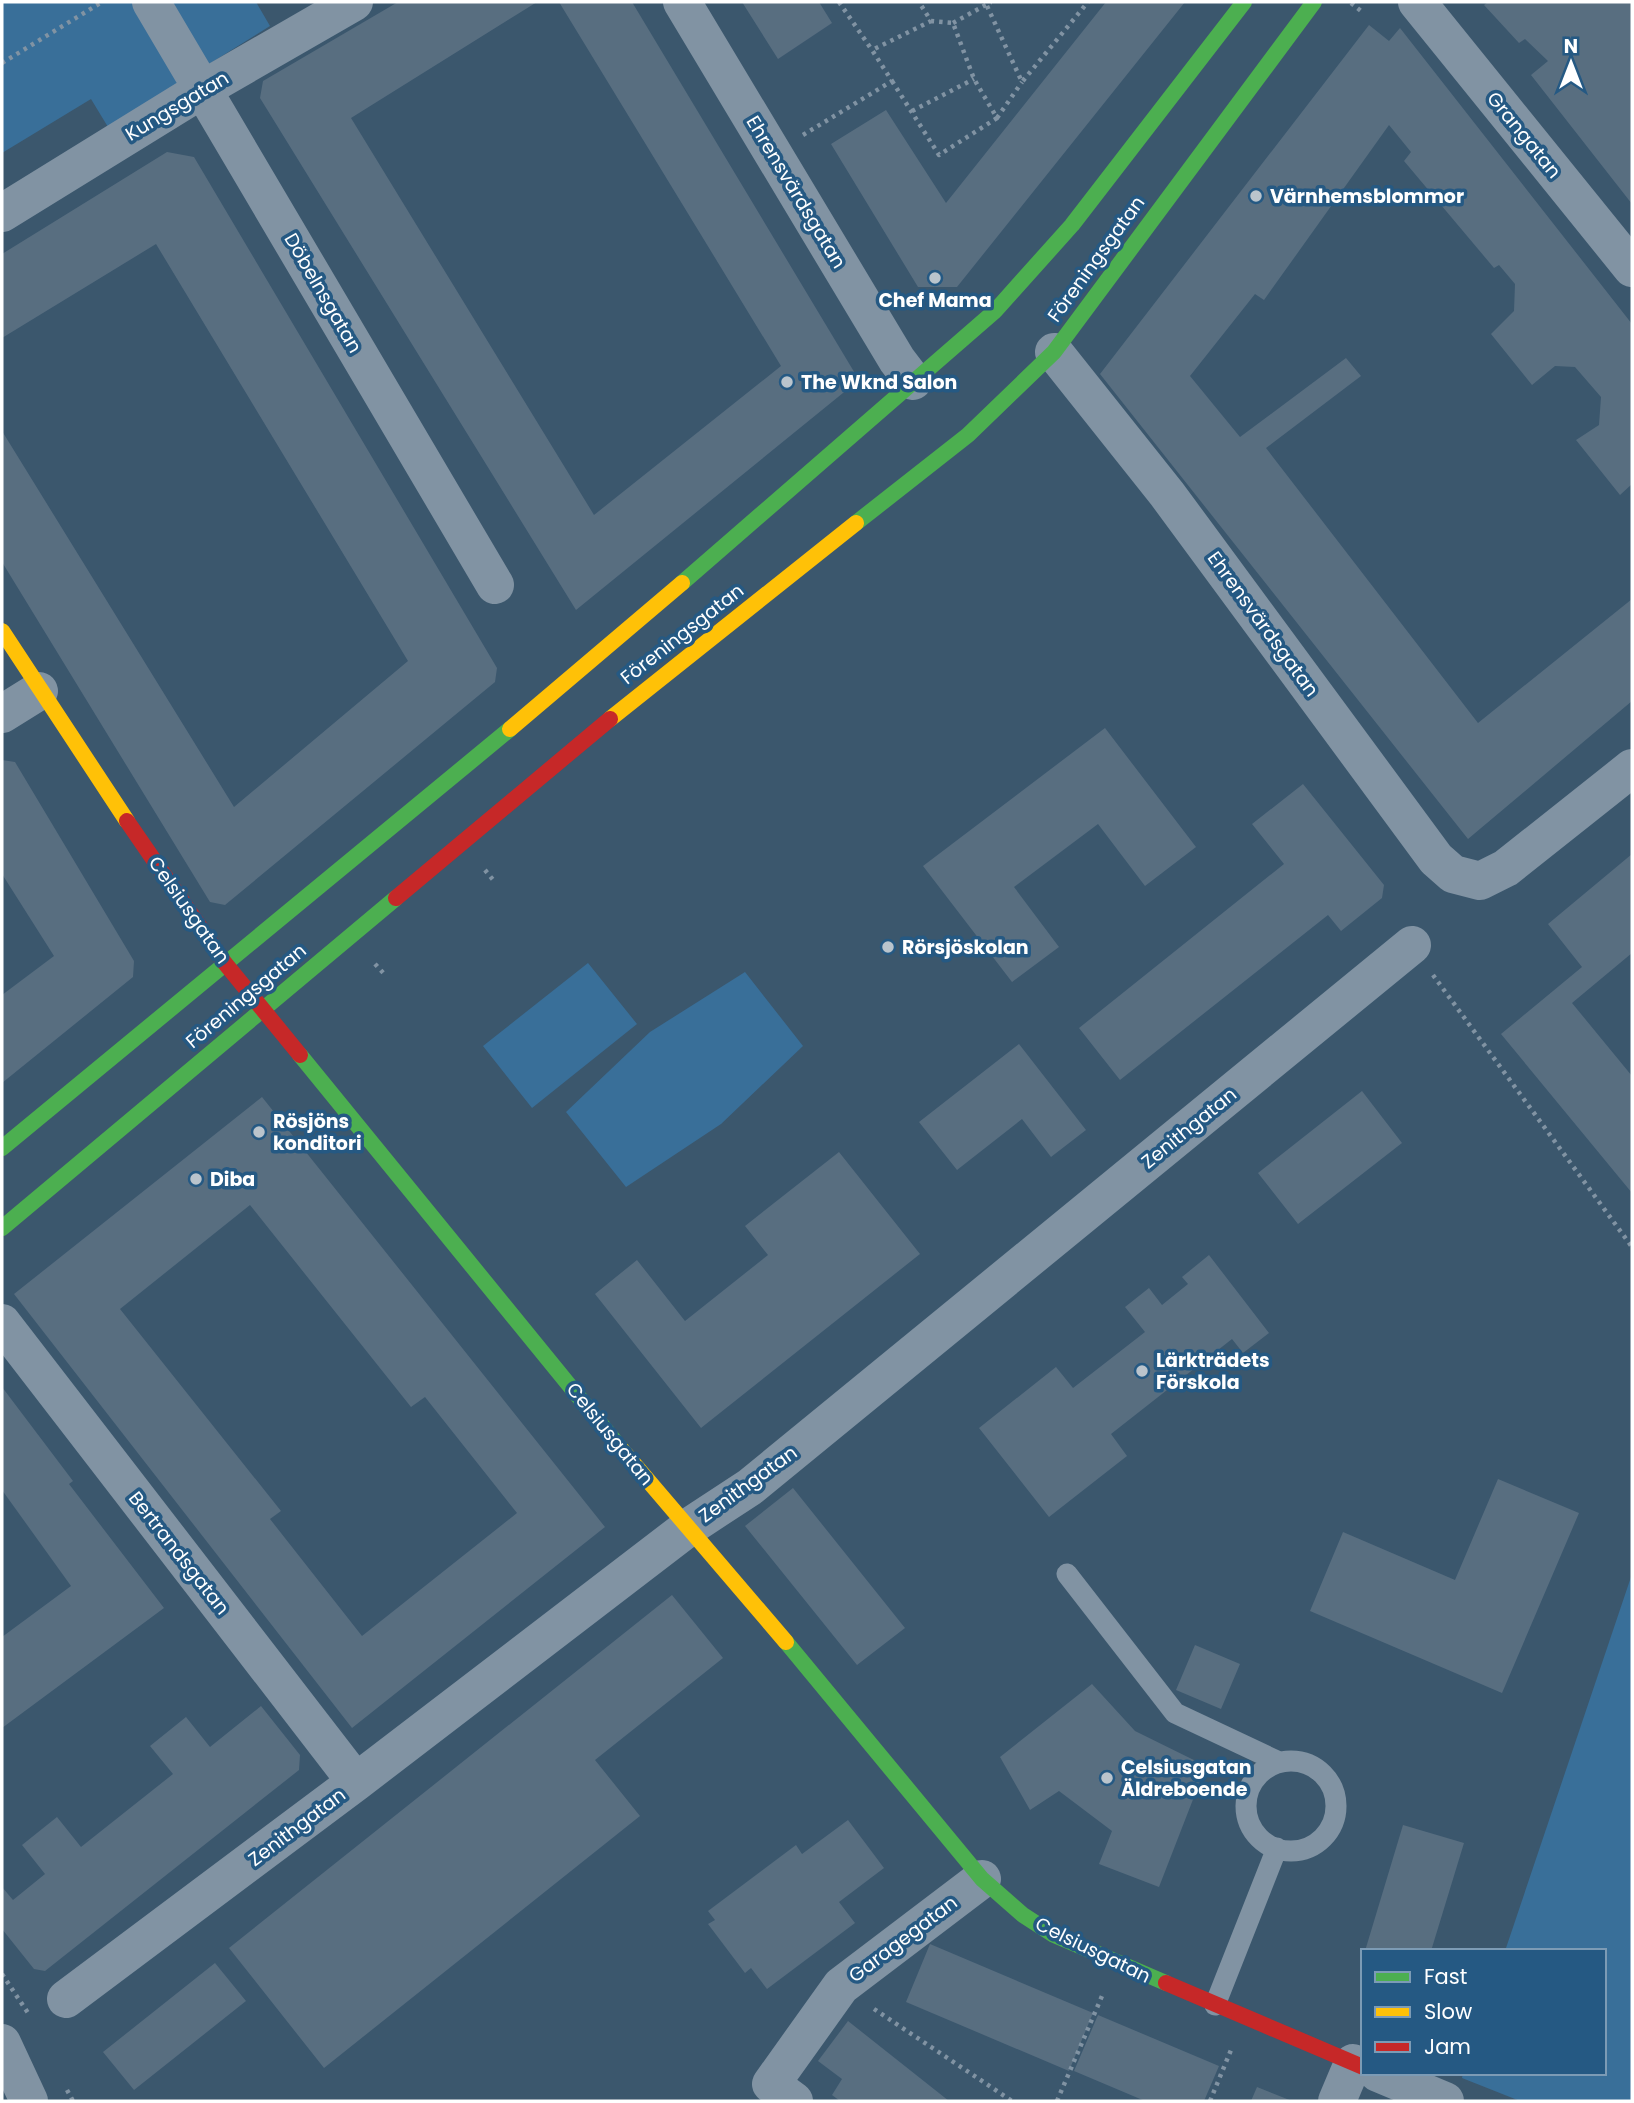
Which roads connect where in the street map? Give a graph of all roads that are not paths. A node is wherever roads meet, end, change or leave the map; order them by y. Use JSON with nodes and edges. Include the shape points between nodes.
{"nodes":[{"id":1,"x":151,"y":2,"type":"edge"},
{"id":2,"x":354,"y":2,"type":"edge"},
{"id":3,"x":682,"y":2,"type":"edge"},
{"id":4,"x":1244,"y":2,"type":"edge"},
{"id":5,"x":1314,"y":2,"type":"edge"},
{"id":6,"x":1417,"y":2,"type":"edge"},
{"id":7,"x":204,"y":89,"type":"junction"},
{"id":8,"x":2,"y":213,"type":"edge"},
{"id":9,"x":1632,"y":268,"type":"edge"},
{"id":10,"x":1054,"y":352,"type":"junction"},
{"id":11,"x":913,"y":381,"type":"junction"},
{"id":12,"x":495,"y":585,"type":"dead end"},
{"id":13,"x":2,"y":631,"type":"edge"},
{"id":14,"x":39,"y":691,"type":"junction"},
{"id":15,"x":2,"y":714,"type":"edge"},
{"id":16,"x":1632,"y":768,"type":"edge"},
{"id":17,"x":1412,"y":945,"type":"road end"},
{"id":18,"x":224,"y":962,"type":"junction"},
{"id":19,"x":263,"y":1010,"type":"junction"},
{"id":20,"x":2,"y":1148,"type":"edge"},
{"id":21,"x":2,"y":1228,"type":"edge"},
{"id":22,"x":2,"y":1323,"type":"edge"},
{"id":23,"x":689,"y":1527,"type":"junction"},
{"id":24,"x":1067,"y":1574,"type":"dead end"},
{"id":25,"x":1279,"y":1762,"type":"junction"},
{"id":26,"x":356,"y":1783,"type":"junction"},
{"id":27,"x":1277,"y":1848,"type":"junction"},
{"id":28,"x":982,"y":1879,"type":"junction"},
{"id":29,"x":66,"y":1999,"type":"dead end"},
{"id":30,"x":1215,"y":2005,"type":"junction"},
{"id":31,"x":2,"y":2043,"type":"edge"},
{"id":32,"x":1361,"y":2066,"type":"edge"},
{"id":33,"x":1361,"y":2073,"type":"edge"},
{"id":34,"x":1382,"y":2075,"type":"edge"},
{"id":35,"x":773,"y":2095,"type":"edge"},
{"id":36,"x":29,"y":2101,"type":"edge"},
{"id":37,"x":1337,"y":2101,"type":"edge"},
{"id":38,"x":1445,"y":2101,"type":"edge"}],
"edges":[{"from":1,"to":7,"type":"street","name":"Döbelnsgatan"},
{"from":2,"to":7,"type":"street","name":"Kungsgatan"},
{"from":3,"to":11,"type":"street","name":"Ehrensvärdsgatan"},
{"from":4,"to":11,"type":"street","name":"Föreningsgatan","via":[[1072,225],[995,312]]},
{"from":5,"to":10,"type":"street","name":"Föreningsgatan"},
{"from":6,"to":9,"type":"street","name":"Grangatan"},
{"from":7,"to":8,"type":"street","name":"Kungsgatan"},
{"from":7,"to":12,"type":"street","name":"Döbelnsgatan"},
{"from":10,"to":16,"type":"street","name":"Ehrensvärdsgatan","via":[[1167,494],[1436,859],[1453,874],[1480,881],[1506,868]]},
{"from":10,"to":19,"type":"street","name":"Föreningsgatan","via":[[968,436],[614,715]]},
{"from":11,"to":18,"type":"street","name":"Föreningsgatan","via":[[575,676]]},
{"from":13,"to":14,"type":"street","name":"Celsiusgatan"},
{"from":14,"to":15,"type":"street"},
{"from":14,"to":18,"type":"street","name":"Celsiusgatan"},
{"from":17,"to":23,"type":"street","name":"Zenithgatan","via":[[757,1481]]},
{"from":18,"to":19,"type":"street","name":"Celsiusgatan"},
{"from":18,"to":20,"type":"street","name":"Föreningsgatan"},
{"from":19,"to":21,"type":"street","name":"Föreningsgatan"},
{"from":19,"to":23,"type":"street","name":"Celsiusgatan"},
{"from":22,"to":26,"type":"street","name":"Bertrandsgatan"},
{"from":23,"to":26,"type":"street","name":"Zenithgatan"},
{"from":23,"to":28,"type":"street","name":"Celsiusgatan"},
{"from":24,"to":25,"type":"lane","via":[[1175,1713]]},
{"from":25,"to":27,"type":"lane","via":[[1255,1777],[1246,1805],[1254,1832]]},
{"from":25,"to":27,"type":"lane","via":[[1294,1761],[1321,1773],[1335,1798],[1335,1814],[1330,1828],[1307,1848]]},
{"from":26,"to":29,"type":"street","name":"Zenithgatan"},
{"from":27,"to":30,"type":"lane"},
{"from":28,"to":30,"type":"street","name":"Celsiusgatan","via":[[1054,1935]]},
{"from":28,"to":35,"type":"street","name":"Garagegatan","via":[[841,1986]]},
{"from":30,"to":32,"type":"street","name":"Celsiusgatan"},
{"from":31,"to":36,"type":"street"},
{"from":33,"to":37,"type":"street"},
{"from":34,"to":38,"type":"street","name":"Celsiusgatan"}]}
